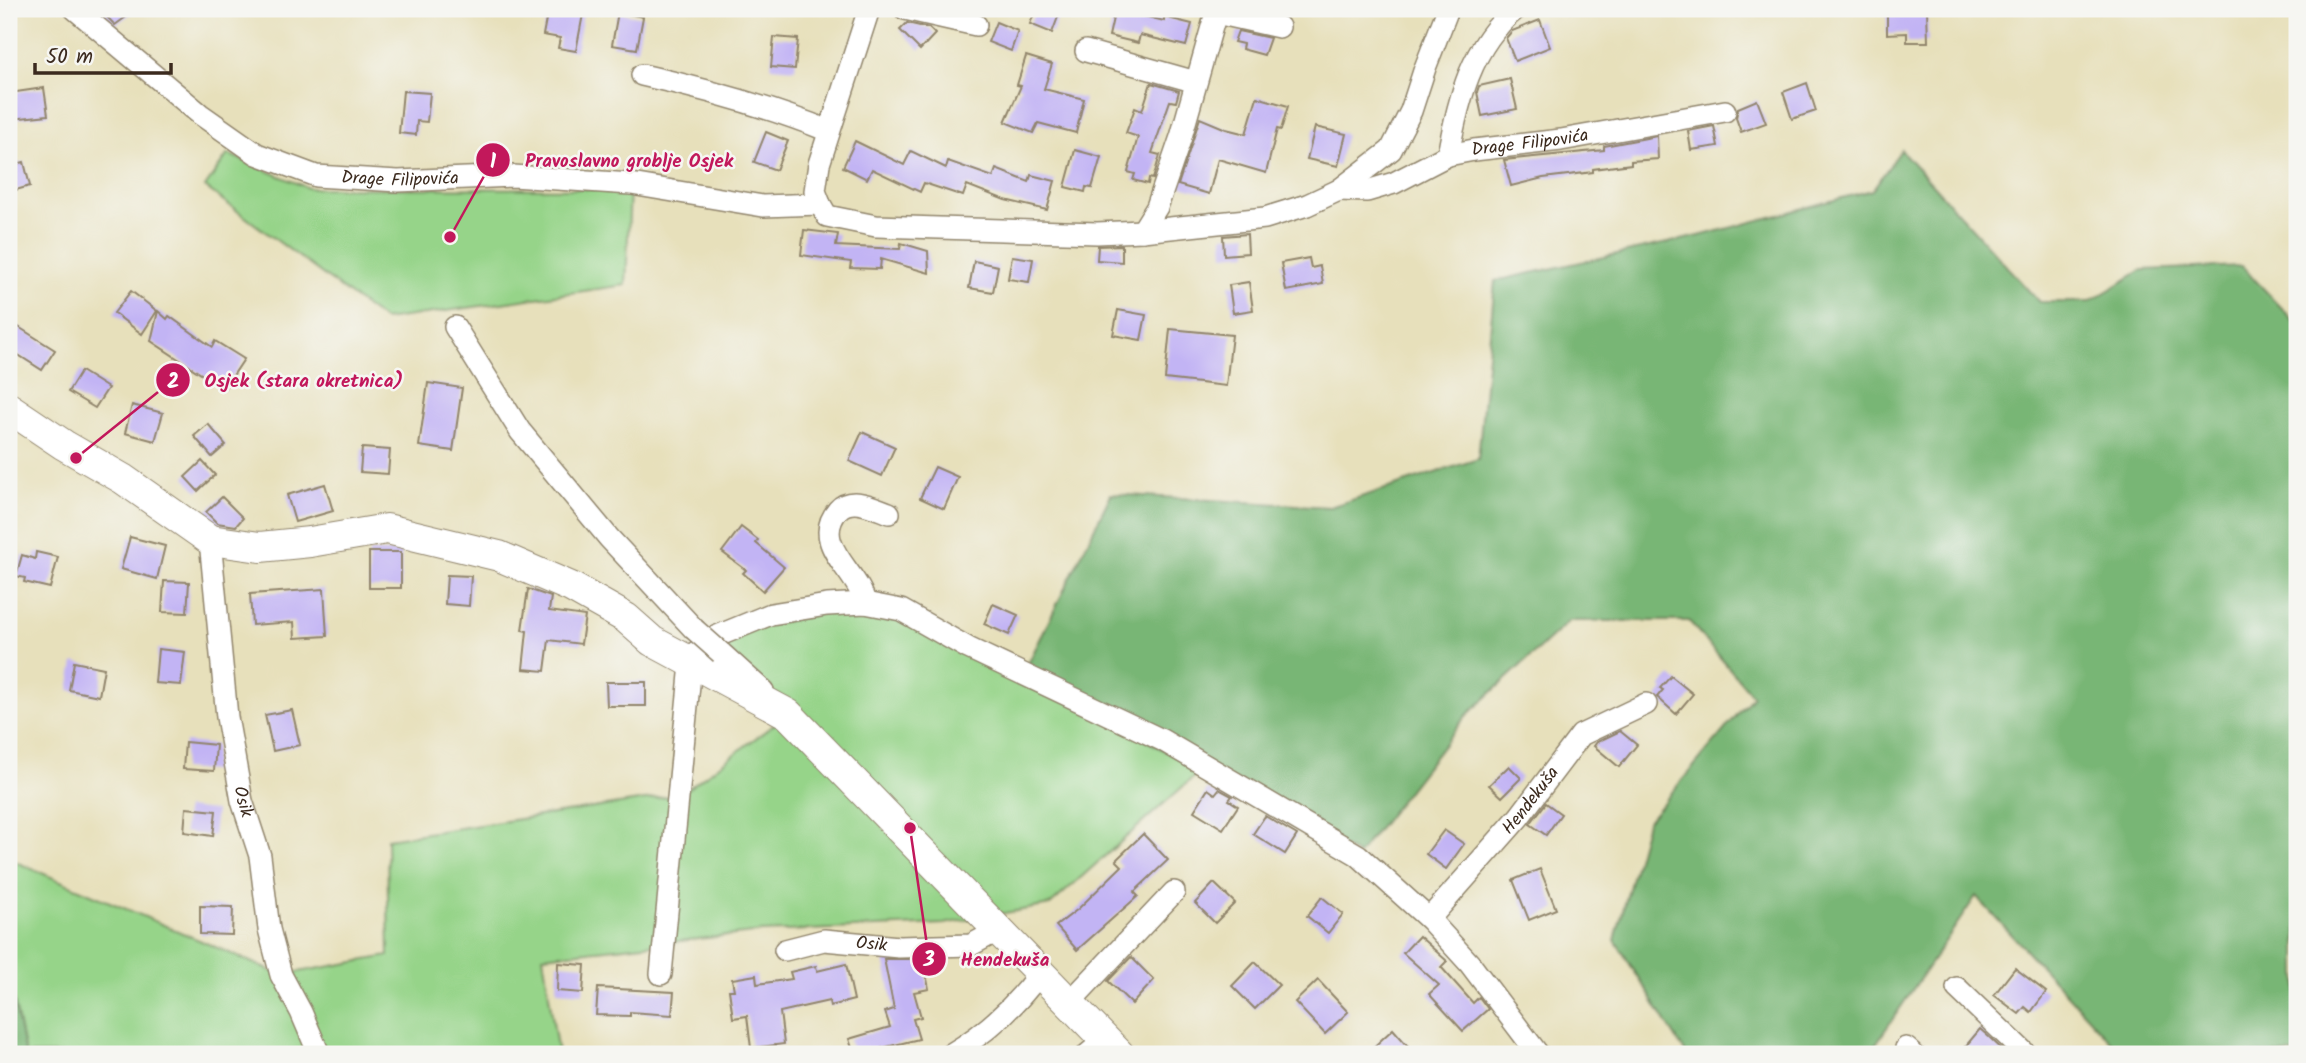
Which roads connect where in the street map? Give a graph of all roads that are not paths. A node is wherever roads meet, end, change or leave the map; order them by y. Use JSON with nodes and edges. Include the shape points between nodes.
{"nodes":[{"id":1,"x":75,"y":9,"type":"edge"},
{"id":2,"x":869,"y":9,"type":"edge"},
{"id":3,"x":905,"y":9,"type":"edge"},
{"id":4,"x":1448,"y":9,"type":"edge"},
{"id":5,"x":1517,"y":9,"type":"edge"},
{"id":6,"x":1216,"y":11,"type":"edge"},
{"id":7,"x":976,"y":25,"type":"dead end"},
{"id":8,"x":1279,"y":27,"type":"dead end"},
{"id":9,"x":1086,"y":51,"type":"dead end"},
{"id":10,"x":642,"y":75,"type":"dead end"},
{"id":11,"x":1196,"y":82,"type":"junction"},
{"id":12,"x":1725,"y":111,"type":"dead end"},
{"id":13,"x":829,"y":131,"type":"junction"},
{"id":14,"x":1448,"y":155,"type":"junction"},
{"id":15,"x":1339,"y":190,"type":"junction"},
{"id":16,"x":820,"y":204,"type":"junction"},
{"id":17,"x":1142,"y":231,"type":"junction"},
{"id":18,"x":455,"y":327,"type":"dead end"},
{"id":19,"x":9,"y":408,"type":"edge"},
{"id":20,"x":889,"y":513,"type":"dead end"},
{"id":21,"x":210,"y":540,"type":"junction"},
{"id":22,"x":865,"y":603,"type":"junction"},
{"id":23,"x":688,"y":662,"type":"junction"},
{"id":24,"x":1646,"y":704,"type":"dead end"},
{"id":25,"x":788,"y":714,"type":"junction"},
{"id":26,"x":1174,"y":892,"type":"dead end"},
{"id":27,"x":1429,"y":919,"type":"junction"},
{"id":28,"x":997,"y":931,"type":"junction"},
{"id":29,"x":785,"y":950,"type":"dead end"},
{"id":30,"x":661,"y":974,"type":"dead end"},
{"id":31,"x":1039,"y":974,"type":"junction"},
{"id":32,"x":1957,"y":988,"type":"dead end"},
{"id":33,"x":1069,"y":1003,"type":"junction"},
{"id":34,"x":1104,"y":1050,"type":"edge"},
{"id":35,"x":319,"y":1054,"type":"edge"},
{"id":36,"x":951,"y":1054,"type":"edge"},
{"id":37,"x":1538,"y":1054,"type":"edge"},
{"id":38,"x":2026,"y":1054,"type":"edge"}],
"edges":[{"from":1,"to":16,"type":"street","name":"Drage Filipovića","via":[[234,138],[257,153],[316,176],[398,181],[513,176],[631,184],[763,206]]},
{"from":2,"to":13,"type":"street"},
{"from":3,"to":7,"type":"street"},
{"from":4,"to":15,"type":"street","name":"Drage Filipovića","via":[[1411,111],[1391,150]]},
{"from":5,"to":14,"type":"street","via":[[1492,32],[1469,71]]},
{"from":6,"to":8,"type":"street"},
{"from":6,"to":11,"type":"street"},
{"from":9,"to":11,"type":"street"},
{"from":10,"to":13,"type":"street","via":[[701,89]]},
{"from":11,"to":17,"type":"street","via":[[1157,207]]},
{"from":12,"to":14,"type":"street","name":"Drage Filipovića"},
{"from":13,"to":16,"type":"street","via":[[815,191]]},
{"from":14,"to":15,"type":"street","name":"Drage Filipovića","via":[[1394,183],[1367,191]]},
{"from":15,"to":17,"type":"street","name":"Drage Filipovića","via":[[1265,218]]},
{"from":16,"to":17,"type":"street","name":"Drage Filipovića","via":[[827,216],[876,226],[1049,233]]},
{"from":18,"to":25,"type":"street","bridge":true,"via":[[520,431],[609,538],[694,629]]},
{"from":19,"to":21,"type":"main road"},
{"from":20,"to":22,"type":"street","via":[[849,504],[836,512],[830,529],[833,551],[863,591]]},
{"from":21,"to":23,"type":"main road","via":[[260,547],[387,529],[499,556],[582,593]]},
{"from":21,"to":35,"type":"street","name":"Osik","via":[[227,717],[242,801],[260,856],[269,929],[281,975]]},
{"from":22,"to":23,"type":"street","via":[[771,614],[715,637]]},
{"from":22,"to":27,"type":"street","via":[[901,610],[968,648],[1163,740],[1358,855]]},
{"from":23,"to":25,"type":"main road"},
{"from":23,"to":30,"type":"street"},
{"from":24,"to":27,"type":"street","name":"Hendekuša","via":[[1581,734],[1519,817]]},
{"from":25,"to":28,"type":"main road"},
{"from":26,"to":33,"type":"street"},
{"from":27,"to":37,"type":"street","via":[[1470,964]]},
{"from":28,"to":29,"type":"street","name":"Osik","via":[[971,945],[899,947],[824,940]]},
{"from":28,"to":31,"type":"main road"},
{"from":31,"to":33,"type":"main road"},
{"from":31,"to":36,"type":"street","via":[[980,1034]]},
{"from":32,"to":38,"type":"street"},
{"from":33,"to":34,"type":"main road"}]}
